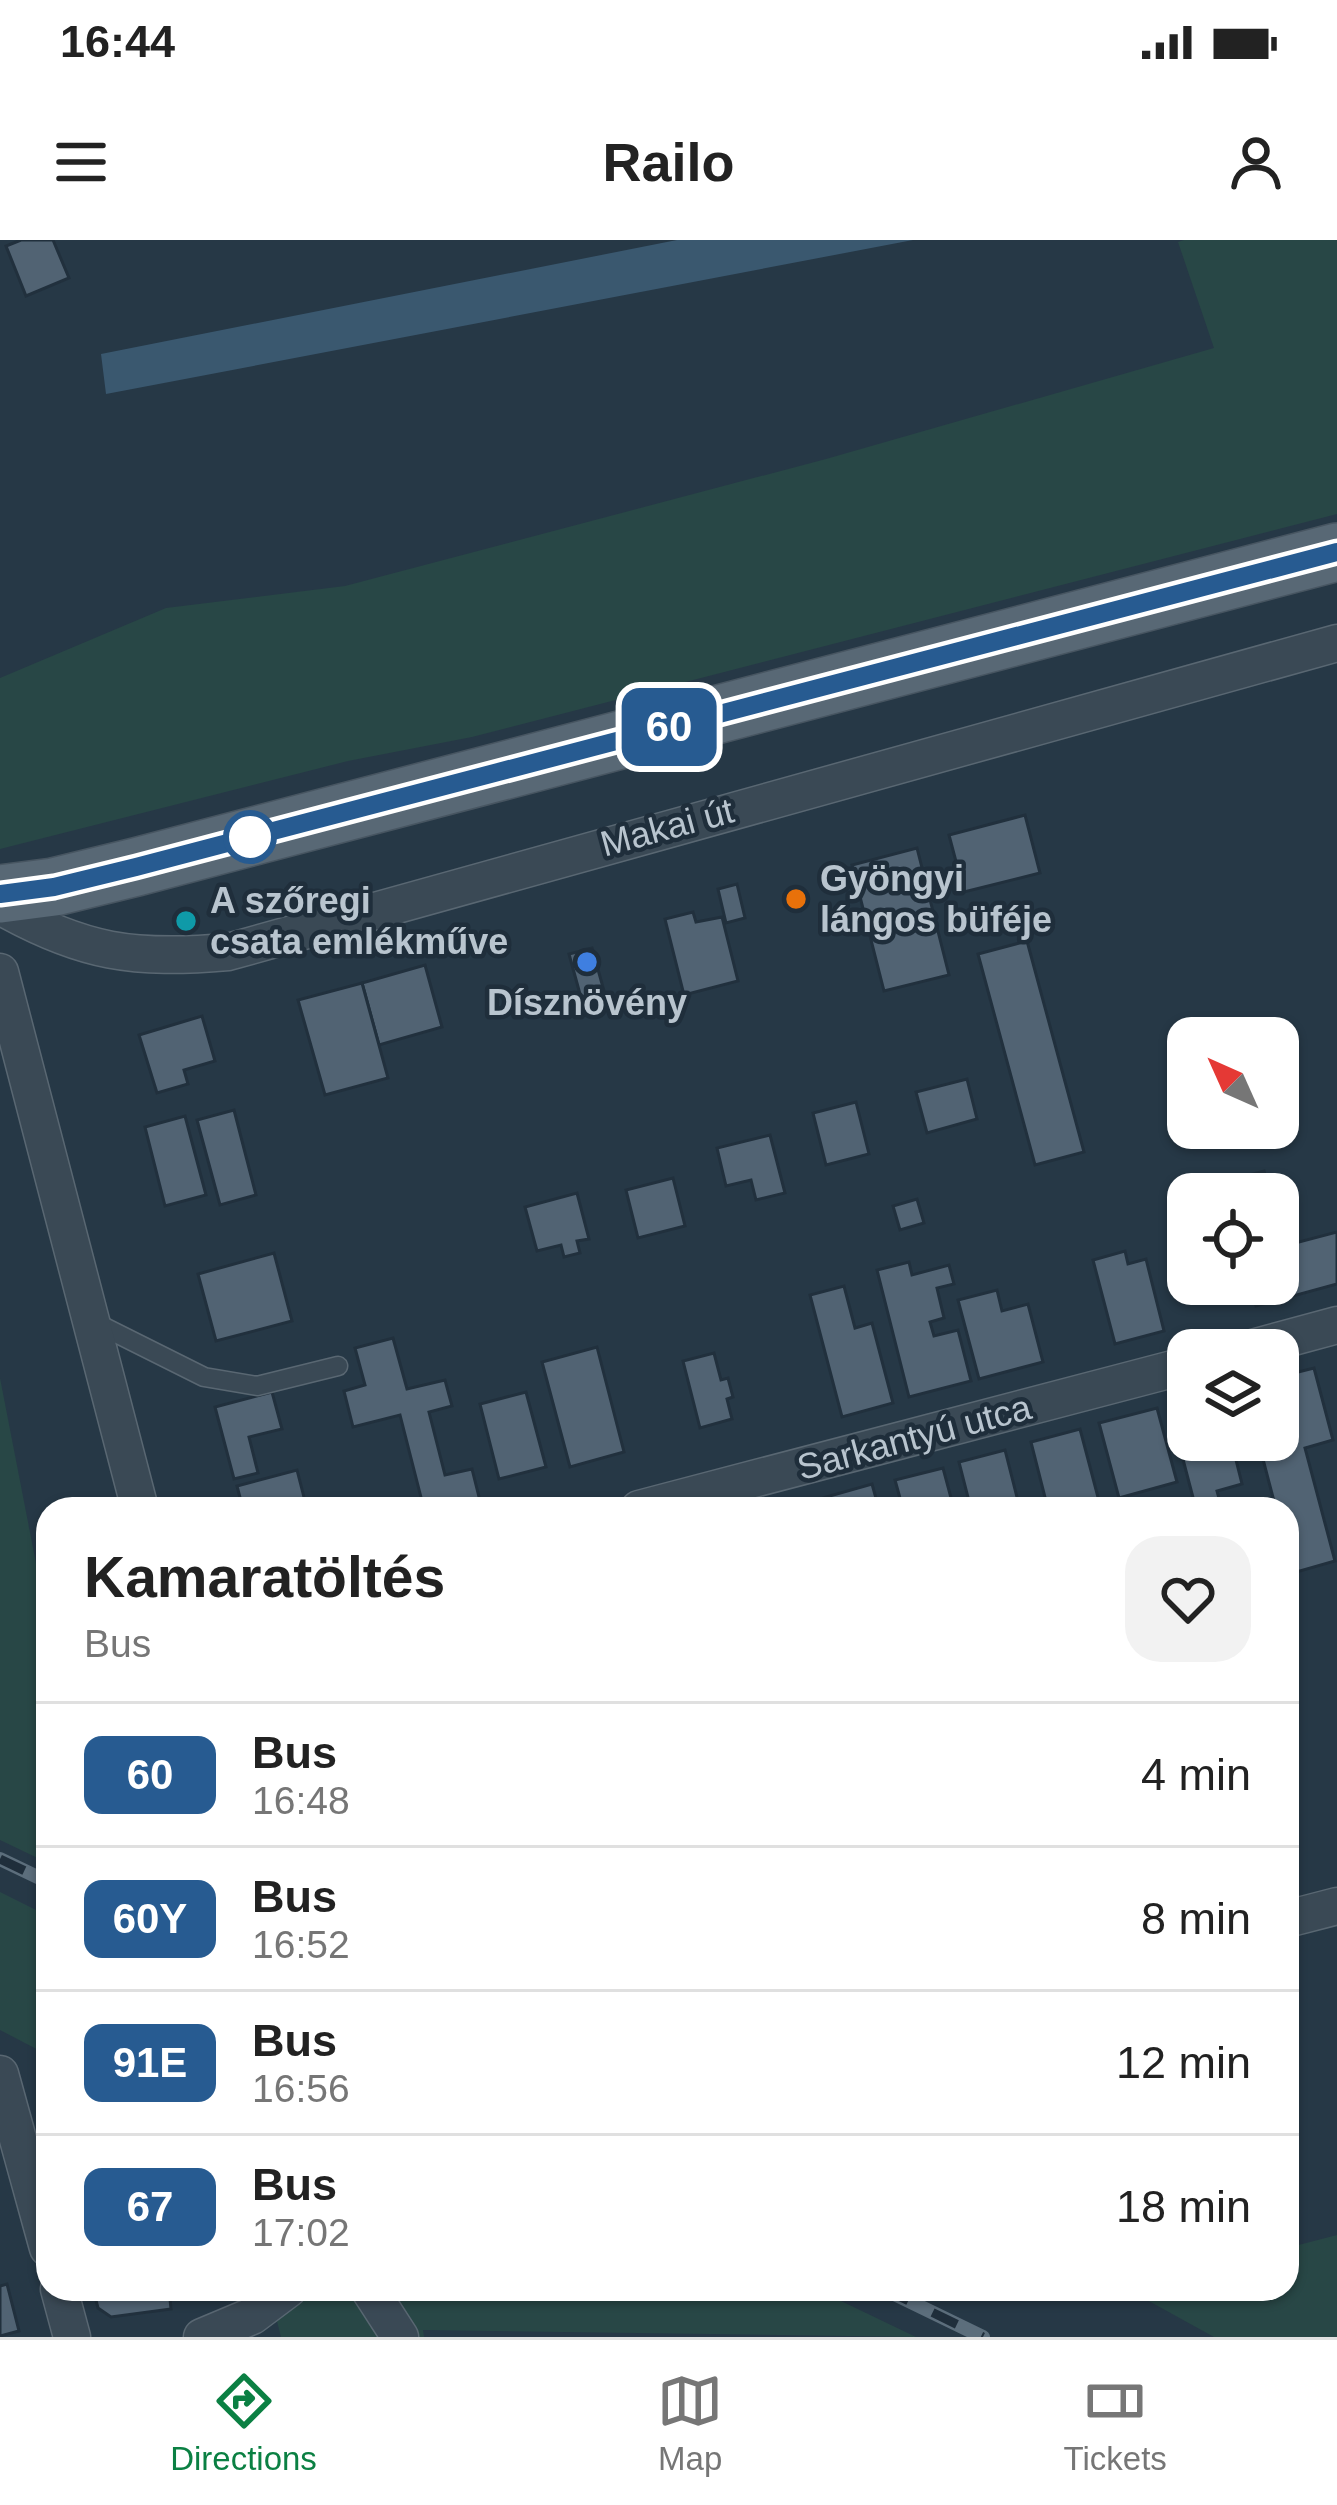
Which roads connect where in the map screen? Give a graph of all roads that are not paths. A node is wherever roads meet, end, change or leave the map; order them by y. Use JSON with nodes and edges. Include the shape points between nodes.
{"nodes":[{"id":1,"x":1337,"y":552,"type":"edge"},
{"id":2,"x":1337,"y":643,"type":"edge"},
{"id":3,"x":0,"y":894,"type":"edge"},
{"id":4,"x":0,"y":906,"type":"edge"},
{"id":5,"x":0,"y":972,"type":"edge"},
{"id":6,"x":91,"y":1320,"type":"junction"},
{"id":7,"x":1337,"y":1325,"type":"edge"},
{"id":8,"x":1299,"y":1335,"type":"edge"},
{"id":9,"x":338,"y":1366,"type":"dead end"},
{"id":10,"x":1167,"y":1371,"type":"edge"},
{"id":11,"x":137,"y":1497,"type":"edge"},
{"id":12,"x":686,"y":1497,"type":"edge"},
{"id":13,"x":1337,"y":1906,"type":"edge"},
{"id":14,"x":1299,"y":1916,"type":"edge"},
{"id":15,"x":0,"y":2074,"type":"edge"},
{"id":16,"x":36,"y":2204,"type":"edge"},
{"id":17,"x":62,"y":2301,"type":"edge"},
{"id":18,"x":272,"y":2301,"type":"edge"},
{"id":19,"x":377,"y":2301,"type":"edge"},
{"id":20,"x":72,"y":2337,"type":"edge"},
{"id":21,"x":202,"y":2337,"type":"edge"},
{"id":22,"x":400,"y":2337,"type":"edge"}],
"edges":[{"from":1,"to":3,"type":"main road","via":[[136,867]]},
{"from":2,"to":4,"type":"street","name":"Makai út","via":[[228,952],[164,958],[104,951],[47,933]]},
{"from":5,"to":6,"type":"street"},
{"from":6,"to":9,"type":"lane","via":[[204,1377],[257,1386]]},
{"from":6,"to":11,"type":"street"},
{"from":7,"to":8,"type":"street"},
{"from":10,"to":12,"type":"street","name":"Sarkantyú utca"},
{"from":13,"to":14,"type":"street"},
{"from":15,"to":16,"type":"street"},
{"from":17,"to":20,"type":"street"},
{"from":18,"to":21,"type":"street"},
{"from":19,"to":22,"type":"street"}]}
